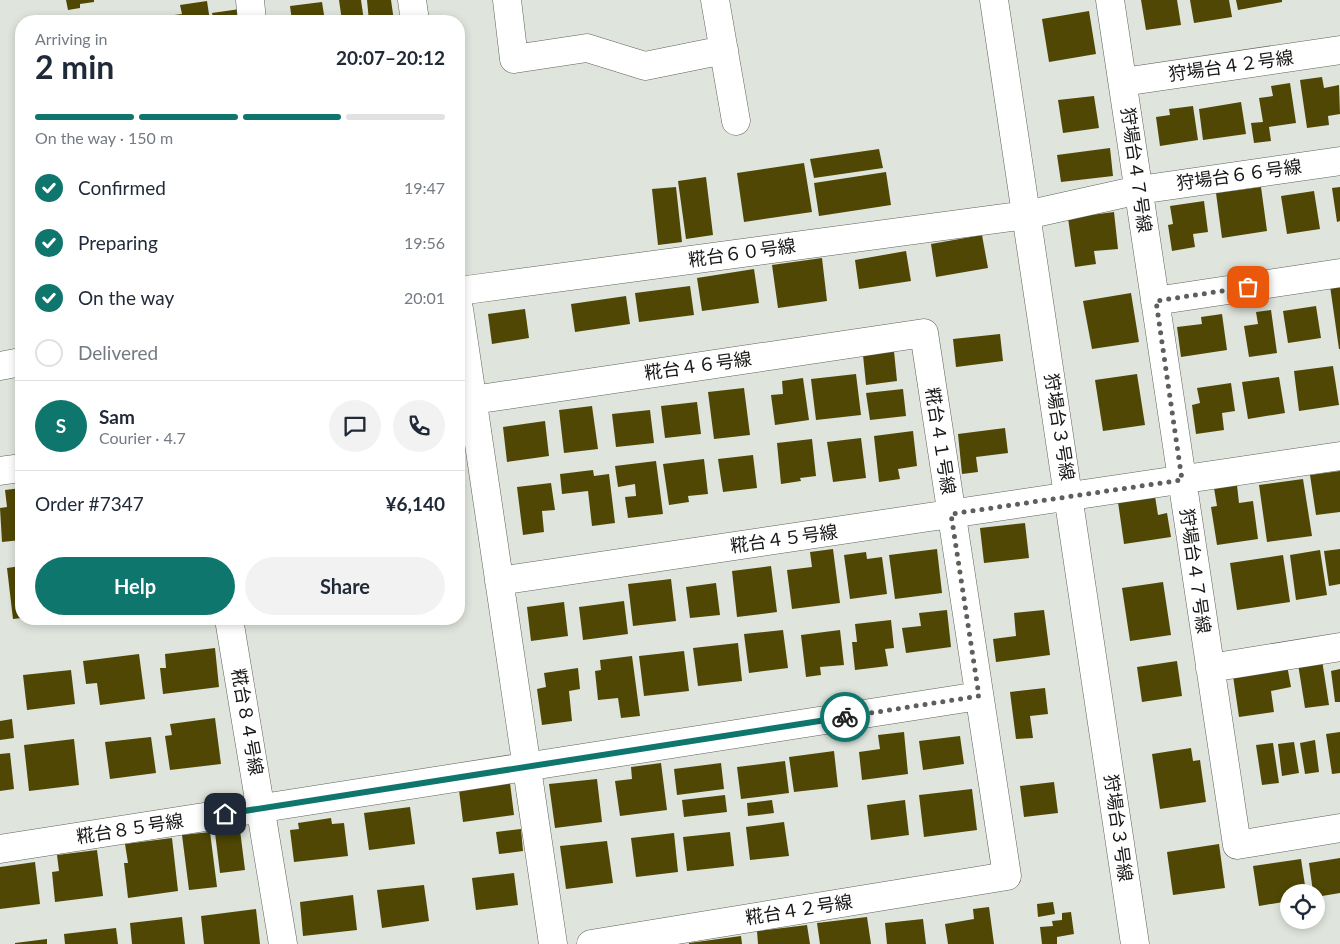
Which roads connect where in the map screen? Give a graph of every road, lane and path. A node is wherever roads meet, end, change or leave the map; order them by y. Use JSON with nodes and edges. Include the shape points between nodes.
{"nodes":[{"id":1,"x":250,"y":0,"type":"edge"},
{"id":2,"x":412,"y":0,"type":"edge"},
{"id":3,"x":507,"y":0,"type":"edge"},
{"id":4,"x":715,"y":0,"type":"edge"},
{"id":5,"x":994,"y":0,"type":"edge"},
{"id":6,"x":1110,"y":0,"type":"edge"},
{"id":7,"x":251,"y":15,"type":"edge"},
{"id":8,"x":414,"y":15,"type":"edge"},
{"id":9,"x":724,"y":50,"type":"junction"},
{"id":10,"x":1340,"y":50,"type":"edge"},
{"id":11,"x":1123,"y":82,"type":"junction"},
{"id":12,"x":736,"y":121,"type":"dead end"},
{"id":13,"x":1340,"y":161,"type":"edge"},
{"id":14,"x":1139,"y":190,"type":"junction"},
{"id":15,"x":1026,"y":215,"type":"junction"},
{"id":16,"x":1340,"y":273,"type":"edge"},
{"id":17,"x":465,"y":290,"type":"edge"},
{"id":18,"x":1156,"y":301,"type":"junction"},
{"id":19,"x":924,"y":333,"type":"joint"},
{"id":20,"x":465,"y":348,"type":"edge"},
{"id":21,"x":15,"y":363,"type":"edge"},
{"id":22,"x":0,"y":366,"type":"edge"},
{"id":23,"x":473,"y":400,"type":"junction"},
{"id":24,"x":1340,"y":456,"type":"edge"},
{"id":25,"x":15,"y":469,"type":"edge"},
{"id":26,"x":0,"y":471,"type":"edge"},
{"id":27,"x":1182,"y":480,"type":"junction"},
{"id":28,"x":1069,"y":496,"type":"junction"},
{"id":29,"x":951,"y":514,"type":"junction"},
{"id":30,"x":499,"y":581,"type":"junction"},
{"id":31,"x":230,"y":625,"type":"edge"},
{"id":32,"x":1340,"y":647,"type":"edge"},
{"id":33,"x":1210,"y":668,"type":"junction"},
{"id":34,"x":979,"y":696,"type":"junction"},
{"id":35,"x":527,"y":766,"type":"junction"},
{"id":36,"x":262,"y":809,"type":"junction"},
{"id":37,"x":1340,"y":828,"type":"edge"},
{"id":38,"x":0,"y":849,"type":"edge"},
{"id":39,"x":1007,"y":876,"type":"joint"},
{"id":40,"x":284,"y":944,"type":"edge"},
{"id":41,"x":552,"y":944,"type":"edge"},
{"id":42,"x":591,"y":944,"type":"edge"},
{"id":43,"x":1135,"y":944,"type":"edge"}],
"edges":[{"from":1,"to":7,"type":"street"},
{"from":2,"to":8,"type":"street"},
{"from":3,"to":9,"type":"street","via":[[514,59],[587,48],[645,66]]},
{"from":4,"to":9,"type":"street"},
{"from":5,"to":15,"type":"street","name":"狩場台３号線"},
{"from":6,"to":11,"type":"street","name":"狩場台４７号線"},
{"from":9,"to":12,"type":"street"},
{"from":10,"to":11,"type":"street","name":"狩場台４２号線"},
{"from":11,"to":14,"type":"street","name":"狩場台４７号線"},
{"from":13,"to":14,"type":"street","name":"狩場台６６号線"},
{"from":14,"to":15,"type":"street","name":"狩場台６６号線"},
{"from":14,"to":18,"type":"street","name":"狩場台４７号線"},
{"from":15,"to":17,"type":"street","name":"糀台６０号線"},
{"from":15,"to":28,"type":"street","name":"狩場台３号線"},
{"from":16,"to":18,"type":"street"},
{"from":18,"to":27,"type":"street","name":"狩場台４７号線"},
{"from":19,"to":23,"type":"street","name":"糀台４６号線"},
{"from":19,"to":29,"type":"street","name":"糀台４１号線"},
{"from":20,"to":23,"type":"street"},
{"from":21,"to":22,"type":"street"},
{"from":23,"to":30,"type":"street"},
{"from":24,"to":27,"type":"street","name":"糀台４５号線"},
{"from":25,"to":26,"type":"street"},
{"from":27,"to":28,"type":"street","name":"糀台４５号線"},
{"from":27,"to":33,"type":"street","name":"狩場台４７号線"},
{"from":28,"to":29,"type":"street","name":"糀台４５号線"},
{"from":28,"to":43,"type":"street","name":"狩場台３号線"},
{"from":29,"to":30,"type":"street","name":"糀台４５号線"},
{"from":29,"to":34,"type":"street","name":"糀台４１号線"},
{"from":30,"to":35,"type":"street"},
{"from":31,"to":36,"type":"street","name":"糀台８４号線"},
{"from":32,"to":33,"type":"street"},
{"from":33,"to":37,"type":"street","name":"狩場台４７号線","via":[[1237,844]]},
{"from":34,"to":35,"type":"street","name":"糀台８５号線"},
{"from":34,"to":39,"type":"street","name":"糀台４１号線"},
{"from":35,"to":36,"type":"street","name":"糀台８５号線"},
{"from":35,"to":41,"type":"street"},
{"from":36,"to":38,"type":"street","name":"糀台８５号線"},
{"from":36,"to":40,"type":"street","name":"糀台８４号線"},
{"from":39,"to":42,"type":"street","name":"糀台４２号線"}]}
